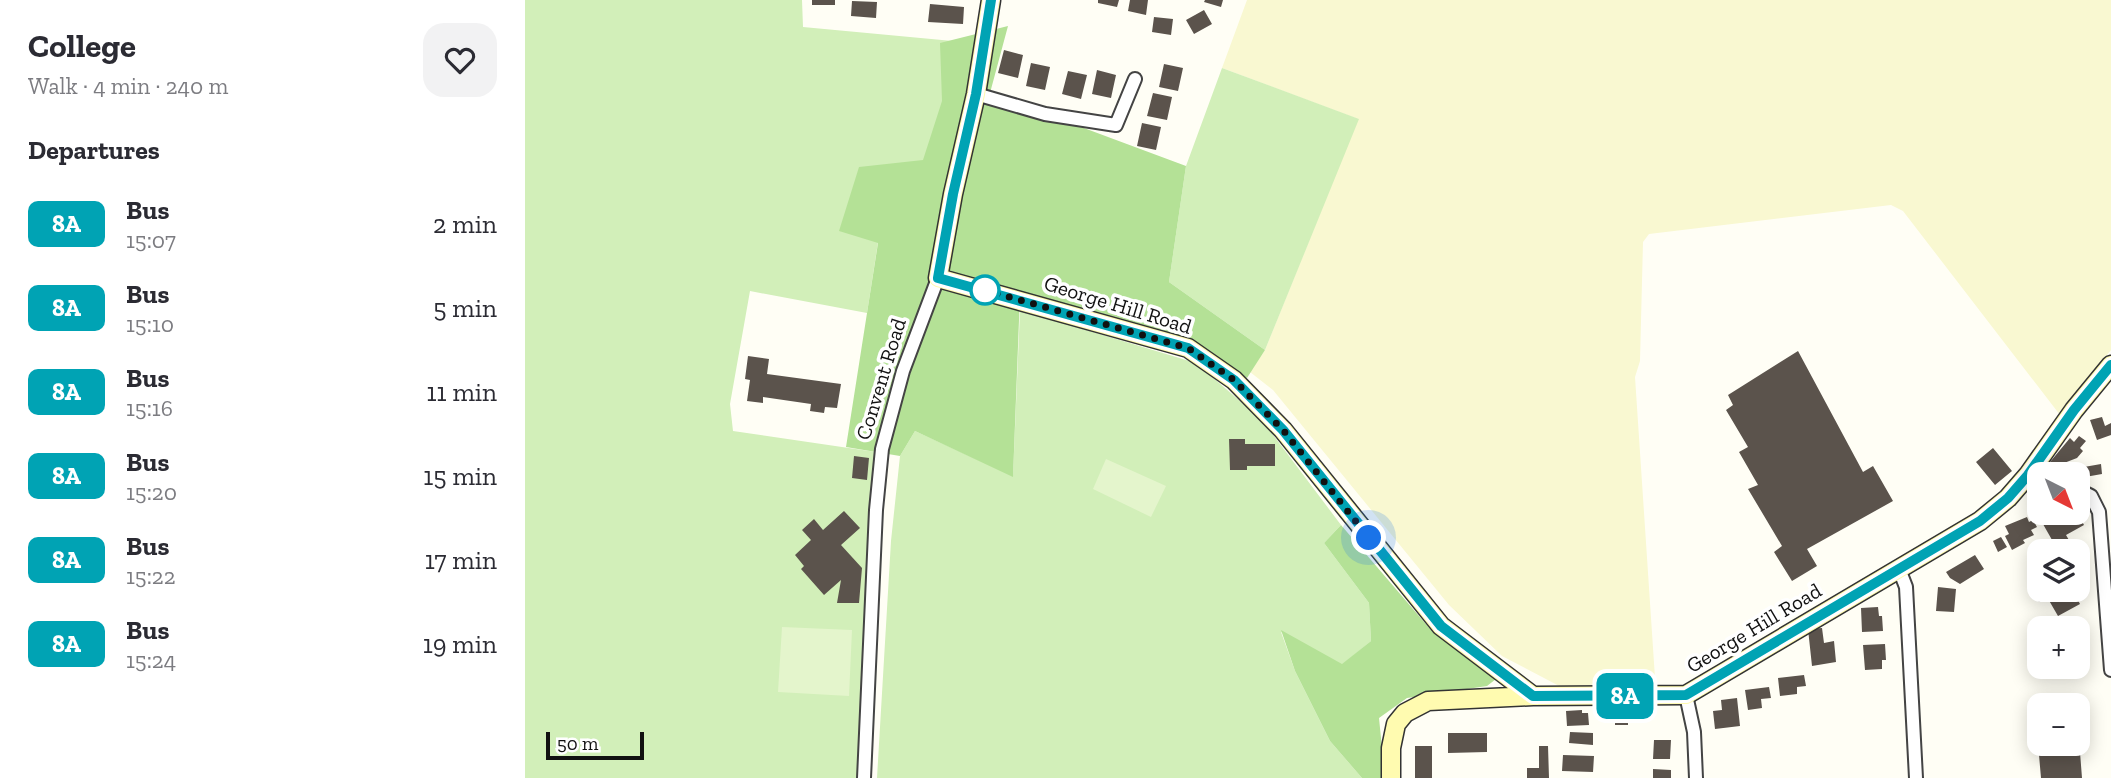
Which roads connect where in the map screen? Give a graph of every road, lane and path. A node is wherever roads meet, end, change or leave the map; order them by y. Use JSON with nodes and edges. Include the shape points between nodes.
{"nodes":[{"id":1,"x":991,"y":0,"type":"edge"},
{"id":2,"x":1135,"y":79,"type":"dead end"},
{"id":3,"x":976,"y":94,"type":"junction"},
{"id":4,"x":938,"y":278,"type":"junction"},
{"id":5,"x":2111,"y":365,"type":"edge"},
{"id":6,"x":2042,"y":462,"type":"edge"},
{"id":7,"x":2027,"y":481,"type":"edge"},
{"id":8,"x":2090,"y":496,"type":"edge"},
{"id":9,"x":1899,"y":569,"type":"junction"},
{"id":10,"x":2111,"y":670,"type":"edge"},
{"id":11,"x":1686,"y":695,"type":"junction"},
{"id":12,"x":1533,"y":696,"type":"junction"},
{"id":13,"x":864,"y":778,"type":"edge"},
{"id":14,"x":1391,"y":778,"type":"edge"},
{"id":15,"x":1696,"y":778,"type":"edge"},
{"id":16,"x":1916,"y":778,"type":"edge"}],
"edges":[{"from":1,"to":3,"type":"street","name":"Convent Road"},
{"from":2,"to":3,"type":"street","via":[[1116,125],[1045,114]]},
{"from":3,"to":4,"type":"street","name":"Convent Road"},
{"from":4,"to":12,"type":"street","name":"George Hill Road","via":[[1188,348],[1234,380],[1283,430],[1441,626]]},
{"from":4,"to":13,"type":"street","name":"Convent Road","via":[[903,371],[882,449]]},
{"from":5,"to":6,"type":"street","name":"George Hill Road","via":[[2074,410]]},
{"from":7,"to":9,"type":"street","name":"George Hill Road","via":[[1980,521]]},
{"from":8,"to":10,"type":"street","via":[[2099,512]]},
{"from":9,"to":11,"type":"street","name":"George Hill Road"},
{"from":9,"to":16,"type":"street","via":[[1906,587]]},
{"from":11,"to":12,"type":"street","name":"George Hill Road"},
{"from":11,"to":15,"type":"street","via":[[1694,732]]},
{"from":12,"to":14,"type":"street","via":[[1428,701],[1405,713],[1393,729]]}]}
